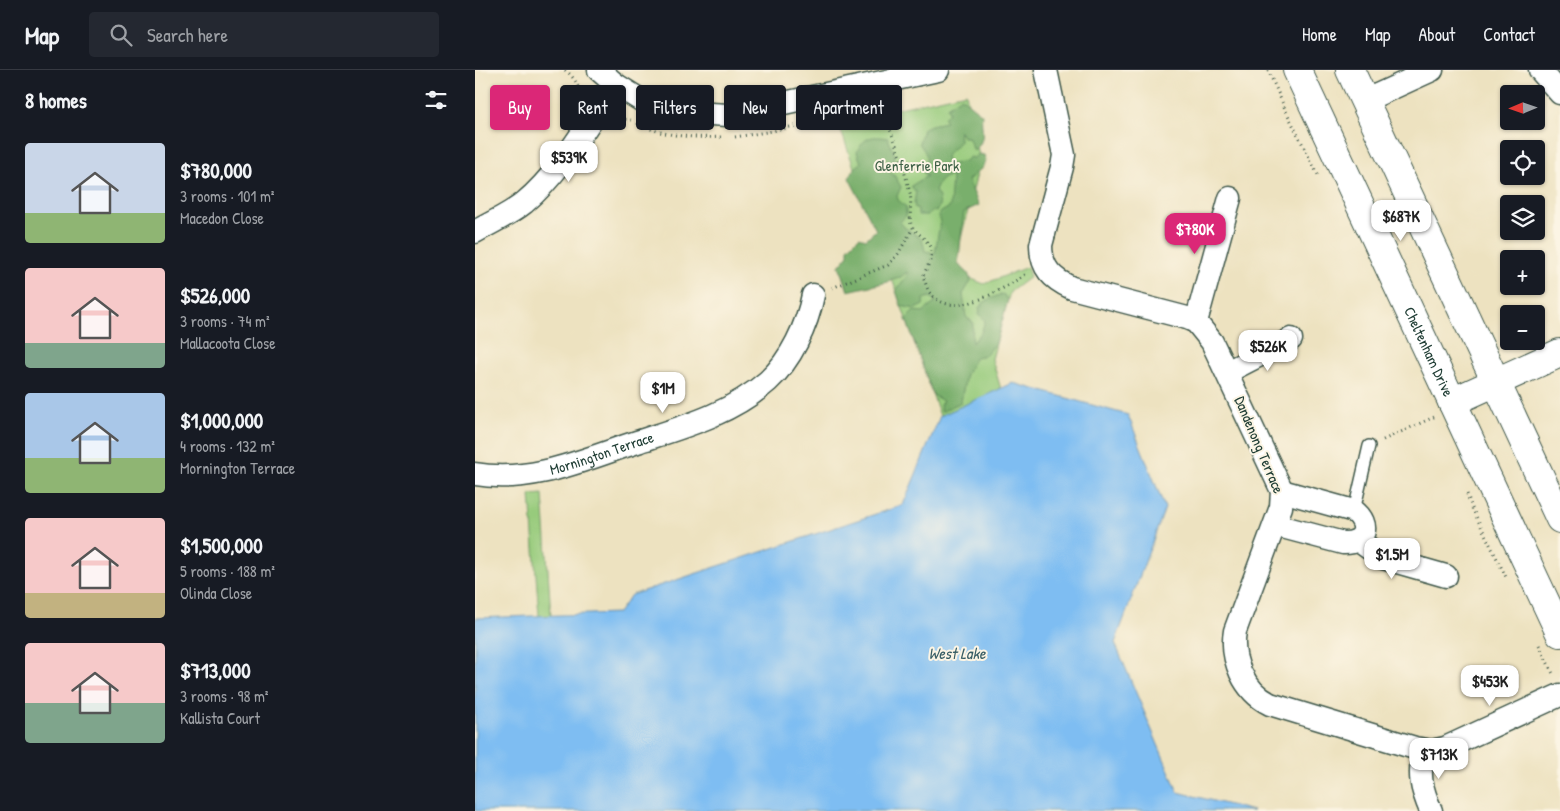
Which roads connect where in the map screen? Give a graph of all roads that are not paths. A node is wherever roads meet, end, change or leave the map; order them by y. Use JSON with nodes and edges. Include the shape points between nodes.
{"nodes":[{"id":1,"x":1046,"y":70,"type":"edge"},
{"id":2,"x":1297,"y":70,"type":"edge"},
{"id":3,"x":1350,"y":70,"type":"edge"},
{"id":4,"x":1432,"y":70,"type":"edge"},
{"id":5,"x":1540,"y":70,"type":"edge"},
{"id":6,"x":926,"y":71,"type":"edge"},
{"id":7,"x":607,"y":77,"type":"edge"},
{"id":8,"x":1560,"y":93,"type":"edge"},
{"id":9,"x":1364,"y":101,"type":"junction"},
{"id":10,"x":1230,"y":198,"type":"dead end"},
{"id":11,"x":475,"y":232,"type":"edge"},
{"id":12,"x":813,"y":295,"type":"road end"},
{"id":13,"x":1196,"y":322,"type":"junction"},
{"id":14,"x":1291,"y":340,"type":"dead end"},
{"id":15,"x":1560,"y":353,"type":"edge"},
{"id":16,"x":1227,"y":372,"type":"junction"},
{"id":17,"x":1496,"y":383,"type":"junction"},
{"id":18,"x":1443,"y":410,"type":"junction"},
{"id":19,"x":1369,"y":446,"type":"road end"},
{"id":20,"x":475,"y":474,"type":"edge"},
{"id":21,"x":1282,"y":491,"type":"junction"},
{"id":22,"x":1354,"y":511,"type":"junction"},
{"id":23,"x":1560,"y":519,"type":"edge"},
{"id":24,"x":1275,"y":525,"type":"junction"},
{"id":25,"x":1359,"y":541,"type":"junction"},
{"id":26,"x":1446,"y":576,"type":"dead end"},
{"id":27,"x":1560,"y":633,"type":"edge"},
{"id":28,"x":1560,"y":695,"type":"edge"},
{"id":29,"x":1424,"y":750,"type":"junction"},
{"id":30,"x":1431,"y":811,"type":"edge"}],
"edges":[{"from":1,"to":13,"type":"street","via":[[1064,155],[1041,245],[1046,270],[1072,288]]},
{"from":2,"to":18,"type":"main road","name":"Cheltenham Drive"},
{"from":3,"to":9,"type":"main road"},
{"from":4,"to":9,"type":"street"},
{"from":5,"to":8,"type":"street"},
{"from":6,"to":7,"type":"street","via":[[728,114],[693,113],[644,102]]},
{"from":7,"to":11,"type":"street","via":[[593,116],[533,195],[511,212]]},
{"from":9,"to":17,"type":"main road"},
{"from":10,"to":13,"type":"street"},
{"from":12,"to":20,"type":"street","name":"Mornington Terrace","via":[[804,328],[778,372],[737,404],[703,420],[573,465],[524,475]]},
{"from":13,"to":16,"type":"street","name":"Dandenong Terrace","via":[[1212,342]]},
{"from":14,"to":16,"type":"street"},
{"from":15,"to":17,"type":"main road"},
{"from":16,"to":21,"type":"street","name":"Dandenong Terrace"},
{"from":17,"to":18,"type":"main road"},
{"from":17,"to":23,"type":"main road"},
{"from":18,"to":27,"type":"main road","name":"Cheltenham Drive"},
{"from":19,"to":22,"type":"lane"},
{"from":21,"to":22,"type":"street"},
{"from":21,"to":24,"type":"street","name":"Dandenong Terrace"},
{"from":22,"to":25,"type":"street","via":[[1363,521],[1363,535]]},
{"from":24,"to":25,"type":"street","via":[[1343,543]]},
{"from":24,"to":29,"type":"street","name":"Dandenong Terrace","via":[[1233,641],[1237,664],[1252,691],[1270,704]]},
{"from":25,"to":26,"type":"street","via":[[1383,558]]},
{"from":28,"to":29,"type":"street","name":"Dandenong Terrace","via":[[1445,748]]},
{"from":29,"to":30,"type":"street","via":[[1421,784]]}]}
